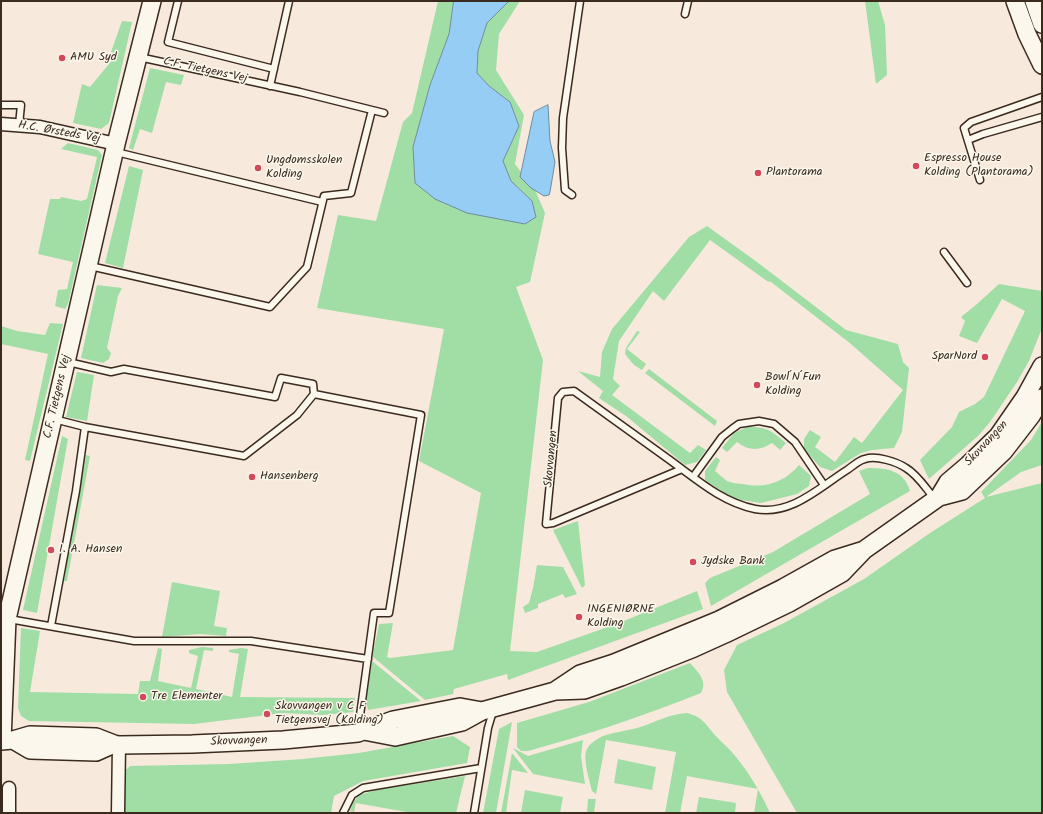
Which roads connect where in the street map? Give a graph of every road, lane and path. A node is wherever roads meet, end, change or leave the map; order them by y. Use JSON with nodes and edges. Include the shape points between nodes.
{"nodes":[{"id":1,"x":152,"y":1,"type":"edge"},
{"id":2,"x":178,"y":1,"type":"edge"},
{"id":3,"x":289,"y":1,"type":"edge"},
{"id":4,"x":580,"y":1,"type":"edge"},
{"id":5,"x":688,"y":1,"type":"edge"},
{"id":6,"x":1015,"y":1,"type":"edge"},
{"id":7,"x":1034,"y":1,"type":"edge"},
{"id":8,"x":685,"y":14,"type":"dead end"},
{"id":9,"x":1042,"y":24,"type":"edge"},
{"id":10,"x":138,"y":57,"type":"junction"},
{"id":11,"x":1042,"y":65,"type":"edge"},
{"id":12,"x":274,"y":69,"type":"junction"},
{"id":13,"x":270,"y":86,"type":"junction"},
{"id":14,"x":1042,"y":97,"type":"edge"},
{"id":15,"x":1,"y":105,"type":"edge"},
{"id":16,"x":372,"y":110,"type":"junction"},
{"id":17,"x":384,"y":113,"type":"dead end"},
{"id":18,"x":1042,"y":117,"type":"edge"},
{"id":19,"x":1,"y":124,"type":"edge"},
{"id":20,"x":20,"y":125,"type":"junction"},
{"id":21,"x":968,"y":140,"type":"junction"},
{"id":22,"x":115,"y":148,"type":"junction"},
{"id":23,"x":980,"y":180,"type":"dead end"},
{"id":24,"x":572,"y":195,"type":"dead end"},
{"id":25,"x":322,"y":202,"type":"junction"},
{"id":26,"x":944,"y":252,"type":"dead end"},
{"id":27,"x":88,"y":266,"type":"junction"},
{"id":28,"x":967,"y":283,"type":"dead end"},
{"id":29,"x":66,"y":362,"type":"junction"},
{"id":30,"x":1042,"y":366,"type":"edge"},
{"id":31,"x":314,"y":394,"type":"junction"},
{"id":32,"x":1042,"y":398,"type":"edge"},
{"id":33,"x":53,"y":419,"type":"junction"},
{"id":34,"x":85,"y":427,"type":"junction"},
{"id":35,"x":682,"y":468,"type":"junction"},
{"id":36,"x":693,"y":477,"type":"junction"},
{"id":37,"x":824,"y":485,"type":"junction"},
{"id":38,"x":937,"y":498,"type":"junction"},
{"id":39,"x":7,"y":619,"type":"junction"},
{"id":40,"x":51,"y":626,"type":"junction"},
{"id":41,"x":368,"y":659,"type":"junction"},
{"id":42,"x":488,"y":709,"type":"junction"},
{"id":43,"x":361,"y":732,"type":"junction"},
{"id":44,"x":5,"y":740,"type":"edge"},
{"id":45,"x":117,"y":744,"type":"junction"},
{"id":46,"x":481,"y":768,"type":"junction"},
{"id":47,"x":9,"y":788,"type":"dead end"},
{"id":48,"x":9,"y":813,"type":"edge"},
{"id":49,"x":118,"y":813,"type":"edge"},
{"id":50,"x":344,"y":813,"type":"edge"},
{"id":51,"x":474,"y":813,"type":"edge"}],
"edges":[{"from":1,"to":10,"type":"street","name":"C.F. Tietgens Vej"},
{"from":2,"to":12,"type":"lane","via":[[168,42]]},
{"from":3,"to":12,"type":"lane"},
{"from":4,"to":24,"type":"lane","via":[[563,118],[565,190]]},
{"from":5,"to":8,"type":"lane"},
{"from":6,"to":11,"type":"street"},
{"from":7,"to":9,"type":"street"},
{"from":10,"to":13,"type":"lane","name":"C.F. Tietgens Vej"},
{"from":10,"to":22,"type":"street","name":"C.F. Tietgens Vej"},
{"from":12,"to":13,"type":"lane"},
{"from":13,"to":16,"type":"lane","name":"C.F. Tietgens Vej"},
{"from":14,"to":21,"type":"lane","via":[[971,122],[964,128]]},
{"from":15,"to":20,"type":"lane","via":[[21,105]]},
{"from":16,"to":17,"type":"lane","name":"C.F. Tietgens Vej"},
{"from":16,"to":25,"type":"lane","via":[[351,193],[324,196]]},
{"from":18,"to":21,"type":"lane"},
{"from":19,"to":20,"type":"street","name":"H.C. Ørsteds Vej"},
{"from":20,"to":22,"type":"street","name":"H.C. Ørsteds Vej","via":[[40,127]]},
{"from":21,"to":23,"type":"lane"},
{"from":22,"to":25,"type":"lane"},
{"from":22,"to":27,"type":"street","name":"C.F. Tietgens Vej"},
{"from":25,"to":27,"type":"lane","via":[[307,267],[270,307]]},
{"from":26,"to":28,"type":"lane"},
{"from":27,"to":29,"type":"street","name":"C.F. Tietgens Vej"},
{"from":29,"to":31,"type":"lane","via":[[111,372],[124,369],[275,397],[281,378],[313,384]]},
{"from":29,"to":33,"type":"street","name":"C.F. Tietgens Vej"},
{"from":30,"to":38,"type":"street","name":"Skovvangen","via":[[1025,398],[998,436],[948,482]]},
{"from":31,"to":34,"type":"lane","via":[[297,415],[244,456]]},
{"from":31,"to":41,"type":"lane","via":[[421,415],[389,613],[374,613]]},
{"from":32,"to":38,"type":"street","name":"Skovvangen","via":[[1017,435],[991,465],[962,491]]},
{"from":33,"to":34,"type":"lane"},
{"from":33,"to":39,"type":"street","name":"C.F. Tietgens Vej"},
{"from":34,"to":40,"type":"lane"},
{"from":35,"to":35,"type":"lane","name":"Skovvangen","via":[[574,391],[564,392],[558,398],[546,524]]},
{"from":35,"to":36,"type":"lane","name":"Skovvangen"},
{"from":36,"to":37,"type":"lane","name":"Skovvangen","via":[[735,504],[757,510],[789,507]]},
{"from":36,"to":37,"type":"lane","via":[[722,437],[739,424],[759,421],[774,424],[795,442]]},
{"from":37,"to":38,"type":"lane","name":"Skovvangen","via":[[866,458],[878,458],[907,468]]},
{"from":38,"to":42,"type":"street","name":"Skovvangen","via":[[864,550],[835,559],[719,620],[614,663],[580,674],[555,691]]},
{"from":39,"to":40,"type":"lane"},
{"from":39,"to":44,"type":"street","name":"C.F. Tietgens Vej"},
{"from":40,"to":41,"type":"lane","via":[[134,641],[250,641]]},
{"from":41,"to":43,"type":"lane"},
{"from":42,"to":43,"type":"street","name":"Skovvangen","via":[[462,722],[395,737]]},
{"from":42,"to":46,"type":"lane","via":[[488,728]]},
{"from":43,"to":45,"type":"street","name":"Skovvangen","via":[[283,740]]},
{"from":44,"to":45,"type":"street","name":"Skovvangen","via":[[30,735],[96,737]]},
{"from":45,"to":49,"type":"street"},
{"from":46,"to":50,"type":"lane","via":[[363,788],[352,795]]},
{"from":46,"to":51,"type":"lane"},
{"from":47,"to":48,"type":"street"}]}
